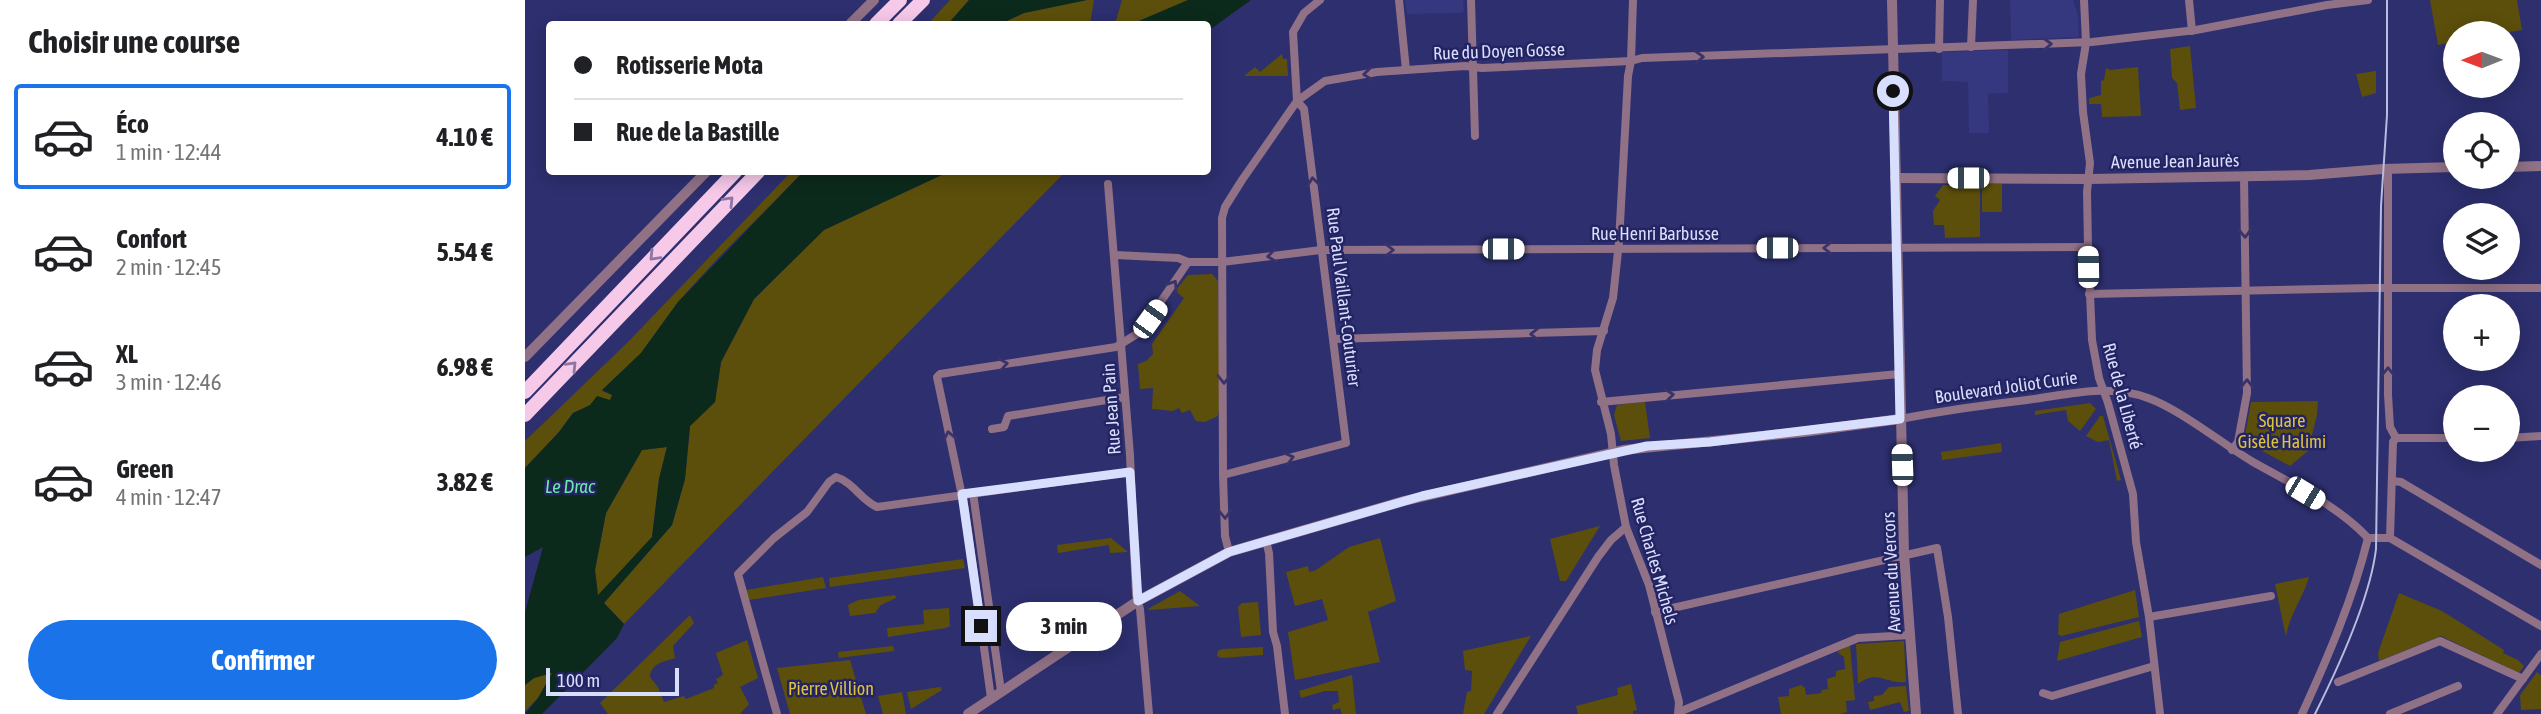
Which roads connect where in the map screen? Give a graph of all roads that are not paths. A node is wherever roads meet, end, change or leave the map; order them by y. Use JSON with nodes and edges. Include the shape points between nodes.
{"nodes":[{"id":1,"x":874,"y":0,"type":"edge"},
{"id":2,"x":899,"y":0,"type":"edge"},
{"id":3,"x":923,"y":0,"type":"edge"},
{"id":4,"x":1320,"y":0,"type":"edge"},
{"id":5,"x":1399,"y":0,"type":"edge"},
{"id":6,"x":1633,"y":0,"type":"edge"},
{"id":7,"x":1892,"y":0,"type":"edge"},
{"id":8,"x":1940,"y":0,"type":"edge"},
{"id":9,"x":1973,"y":0,"type":"edge"},
{"id":10,"x":2084,"y":0,"type":"edge"},
{"id":11,"x":2189,"y":0,"type":"edge"},
{"id":12,"x":2368,"y":0,"type":"edge"},
{"id":13,"x":1471,"y":1,"type":"edge"},
{"id":14,"x":853,"y":21,"type":"edge"},
{"id":15,"x":879,"y":21,"type":"edge"},
{"id":16,"x":902,"y":21,"type":"edge"},
{"id":17,"x":2192,"y":31,"type":"junction"},
{"id":18,"x":2086,"y":43,"type":"junction"},
{"id":19,"x":1971,"y":47,"type":"junction"},
{"id":20,"x":1939,"y":49,"type":"junction"},
{"id":21,"x":1893,"y":51,"type":"junction"},
{"id":22,"x":1632,"y":61,"type":"junction"},
{"id":23,"x":1473,"y":67,"type":"junction"},
{"id":24,"x":1406,"y":70,"type":"junction"},
{"id":25,"x":1297,"y":101,"type":"junction"},
{"id":26,"x":1475,"y":136,"type":"dead end"},
{"id":27,"x":2541,"y":166,"type":"edge"},
{"id":28,"x":2443,"y":167,"type":"edge"},
{"id":29,"x":2520,"y":167,"type":"edge"},
{"id":30,"x":2388,"y":169,"type":"junction"},
{"id":31,"x":703,"y":175,"type":"edge"},
{"id":32,"x":732,"y":175,"type":"edge"},
{"id":33,"x":755,"y":175,"type":"edge"},
{"id":34,"x":2245,"y":176,"type":"junction"},
{"id":35,"x":1895,"y":178,"type":"junction"},
{"id":36,"x":2089,"y":179,"type":"junction"},
{"id":37,"x":1108,"y":184,"type":"dead end"},
{"id":38,"x":1896,"y":247,"type":"junction"},
{"id":39,"x":2088,"y":247,"type":"junction"},
{"id":40,"x":1618,"y":248,"type":"junction"},
{"id":41,"x":1321,"y":250,"type":"junction"},
{"id":42,"x":1115,"y":255,"type":"junction"},
{"id":43,"x":1188,"y":262,"type":"junction"},
{"id":44,"x":1222,"y":262,"type":"junction"},
{"id":45,"x":2387,"y":288,"type":"junction"},
{"id":46,"x":2541,"y":288,"type":"edge"},
{"id":47,"x":2246,"y":290,"type":"junction"},
{"id":48,"x":2089,"y":294,"type":"junction"},
{"id":49,"x":1604,"y":331,"type":"junction"},
{"id":50,"x":1334,"y":340,"type":"junction"},
{"id":51,"x":1122,"y":341,"type":"junction"},
{"id":52,"x":525,"y":357,"type":"edge"},
{"id":53,"x":1899,"y":374,"type":"junction"},
{"id":54,"x":2103,"y":391,"type":"junction"},
{"id":55,"x":525,"y":392,"type":"edge"},
{"id":56,"x":1125,"y":397,"type":"junction"},
{"id":57,"x":1601,"y":402,"type":"junction"},
{"id":58,"x":525,"y":415,"type":"edge"},
{"id":59,"x":1900,"y":419,"type":"junction"},
{"id":60,"x":992,"y":429,"type":"dead end"},
{"id":61,"x":2541,"y":436,"type":"edge"},
{"id":62,"x":2520,"y":437,"type":"edge"},
{"id":63,"x":2396,"y":438,"type":"junction"},
{"id":64,"x":2443,"y":438,"type":"edge"},
{"id":65,"x":2232,"y":450,"type":"junction"},
{"id":66,"x":1612,"y":452,"type":"junction"},
{"id":67,"x":1130,"y":472,"type":"junction"},
{"id":68,"x":1223,"y":475,"type":"junction"},
{"id":69,"x":2393,"y":481,"type":"junction"},
{"id":70,"x":973,"y":493,"type":"junction"},
{"id":71,"x":962,"y":494,"type":"junction"},
{"id":72,"x":1626,"y":527,"type":"junction"},
{"id":73,"x":2368,"y":538,"type":"junction"},
{"id":74,"x":2390,"y":538,"type":"junction"},
{"id":75,"x":1266,"y":541,"type":"junction"},
{"id":76,"x":1229,"y":552,"type":"junction"},
{"id":77,"x":1904,"y":554,"type":"junction"},
{"id":78,"x":2541,"y":565,"type":"edge"},
{"id":79,"x":2271,"y":596,"type":"dead end"},
{"id":80,"x":1138,"y":601,"type":"junction"},
{"id":81,"x":1655,"y":612,"type":"junction"},
{"id":82,"x":2149,"y":617,"type":"junction"},
{"id":83,"x":2541,"y":626,"type":"edge"},
{"id":84,"x":1911,"y":635,"type":"junction"},
{"id":85,"x":2541,"y":654,"type":"edge"},
{"id":86,"x":2154,"y":666,"type":"junction"},
{"id":87,"x":2523,"y":679,"type":"junction"},
{"id":88,"x":2338,"y":682,"type":"dead end"},
{"id":89,"x":2458,"y":686,"type":"dead end"},
{"id":90,"x":1001,"y":691,"type":"junction"},
{"id":91,"x":2043,"y":693,"type":"dead end"},
{"id":92,"x":991,"y":698,"type":"junction"},
{"id":93,"x":1679,"y":713,"type":"edge"},
{"id":94,"x":777,"y":714,"type":"edge"},
{"id":95,"x":968,"y":714,"type":"edge"},
{"id":96,"x":1149,"y":714,"type":"edge"},
{"id":97,"x":1285,"y":714,"type":"edge"},
{"id":98,"x":1497,"y":714,"type":"edge"},
{"id":99,"x":1916,"y":714,"type":"edge"},
{"id":100,"x":1958,"y":714,"type":"edge"},
{"id":101,"x":2160,"y":714,"type":"edge"},
{"id":102,"x":2302,"y":714,"type":"edge"},
{"id":103,"x":2390,"y":714,"type":"edge"},
{"id":104,"x":2497,"y":714,"type":"edge"}],
"edges":[{"from":1,"to":14,"type":"street"},
{"from":2,"to":15,"type":"highway"},
{"from":3,"to":16,"type":"highway"},
{"from":4,"to":25,"type":"street","name":"Rue Paul Vaillant-Couturier","via":[[1304,13],[1293,32]]},
{"from":5,"to":24,"type":"street"},
{"from":6,"to":22,"type":"street","name":"Rue Charles Michels"},
{"from":7,"to":21,"type":"street","name":"Avenue du Vercors"},
{"from":8,"to":20,"type":"street"},
{"from":9,"to":19,"type":"street"},
{"from":10,"to":18,"type":"street","name":"Rue de la Liberté"},
{"from":11,"to":17,"type":"street"},
{"from":12,"to":17,"type":"street","name":"Rue du Doyen Gosse"},
{"from":13,"to":23,"type":"street"},
{"from":17,"to":18,"type":"street","name":"Rue du Doyen Gosse"},
{"from":19,"to":18,"type":"street","name":"Rue du Doyen Gosse","one_way":true},
{"from":18,"to":36,"type":"street","name":"Rue de la Liberté","via":[[2081,74]]},
{"from":19,"to":20,"type":"street","name":"Rue du Doyen Gosse"},
{"from":20,"to":21,"type":"street","name":"Rue du Doyen Gosse"},
{"from":22,"to":21,"type":"street","name":"Rue du Doyen Gosse","one_way":true},
{"from":21,"to":35,"type":"street","name":"Avenue du Vercors"},
{"from":22,"to":23,"type":"street","name":"Rue du Doyen Gosse"},
{"from":22,"to":40,"type":"street","name":"Rue Charles Michels"},
{"from":23,"to":24,"type":"street","name":"Rue du Doyen Gosse"},
{"from":23,"to":26,"type":"street"},
{"from":24,"to":25,"type":"street","name":"Rue du Doyen Gosse","one_way":true,"via":[[1325,81]]},
{"from":41,"to":25,"type":"street","name":"Rue Paul Vaillant-Couturier","one_way":true,"via":[[1304,109]]},
{"from":25,"to":44,"type":"street","name":"Rue du Doyen Gosse","via":[[1225,208]]},
{"from":27,"to":29,"type":"street"},
{"from":28,"to":30,"type":"street","name":"Avenue Jean Jaurès"},
{"from":30,"to":34,"type":"street","name":"Avenue Jean Jaurès"},
{"from":30,"to":45,"type":"street"},
{"from":31,"to":52,"type":"street"},
{"from":32,"to":55,"type":"highway","one_way":true},
{"from":58,"to":33,"type":"highway","one_way":true},
{"from":34,"to":36,"type":"street","name":"Avenue Jean Jaurès"},
{"from":34,"to":47,"type":"street","one_way":true},
{"from":35,"to":36,"type":"street","name":"Avenue Jean Jaurès"},
{"from":35,"to":38,"type":"street","name":"Avenue du Vercors"},
{"from":36,"to":39,"type":"street","name":"Rue de la Liberté"},
{"from":37,"to":42,"type":"street","name":"Rue Jean Pain"},
{"from":38,"to":39,"type":"street","name":"Rue Henri Barbusse"},
{"from":38,"to":40,"type":"street","name":"Rue Henri Barbusse","one_way":true},
{"from":38,"to":53,"type":"street","name":"Avenue du Vercors"},
{"from":39,"to":48,"type":"street","name":"Rue de la Liberté"},
{"from":41,"to":40,"type":"street","name":"Rue Henri Barbusse","one_way":true},
{"from":40,"to":49,"type":"street","name":"Rue Charles Michels"},
{"from":41,"to":44,"type":"street","name":"Rue Henri Barbusse","one_way":true},
{"from":41,"to":50,"type":"street","name":"Rue Paul Vaillant-Couturier"},
{"from":42,"to":43,"type":"street"},
{"from":42,"to":51,"type":"street","name":"Rue Jean Pain"},
{"from":43,"to":44,"type":"street","name":"Rue Henri Barbusse"},
{"from":51,"to":43,"type":"street","one_way":true,"via":[[1140,332]]},
{"from":44,"to":68,"type":"street","name":"Rue du Doyen Gosse","one_way":true},
{"from":45,"to":46,"type":"street"},
{"from":45,"to":47,"type":"street"},
{"from":63,"to":45,"type":"street","one_way":true,"via":[[2388,405]]},
{"from":47,"to":48,"type":"street"},
{"from":65,"to":47,"type":"street","one_way":true,"via":[[2238,442],[2247,393]]},
{"from":48,"to":54,"type":"street","name":"Rue de la Liberté","via":[[2092,340]]},
{"from":49,"to":50,"type":"street","one_way":true},
{"from":49,"to":57,"type":"street","name":"Rue Charles Michels","via":[[1595,361]]},
{"from":68,"to":50,"type":"street","name":"Rue Paul Vaillant-Couturier","one_way":true,"via":[[1346,443]]},
{"from":51,"to":56,"type":"street","name":"Rue Jean Pain"},
{"from":71,"to":51,"type":"street","one_way":true,"via":[[940,374],[1116,347]]},
{"from":57,"to":53,"type":"street","one_way":true},
{"from":53,"to":59,"type":"street","name":"Avenue du Vercors"},
{"from":54,"to":59,"type":"street","name":"Boulevard Joliot Curie"},
{"from":54,"to":65,"type":"street","name":"Boulevard Joliot Curie","via":[[2151,399]]},
{"from":54,"to":82,"type":"street","name":"Rue de la Liberté","via":[[2133,494]]},
{"from":56,"to":60,"type":"street","via":[[1007,416],[1004,427]]},
{"from":56,"to":67,"type":"street","name":"Rue Jean Pain"},
{"from":57,"to":66,"type":"street","name":"Rue Charles Michels"},
{"from":59,"to":66,"type":"street","name":"Boulevard Joliot Curie"},
{"from":59,"to":77,"type":"street","name":"Avenue du Vercors"},
{"from":61,"to":62,"type":"street"},
{"from":63,"to":64,"type":"street"},
{"from":63,"to":69,"type":"street"},
{"from":65,"to":73,"type":"street","name":"Boulevard Joliot Curie","via":[[2339,514]]},
{"from":66,"to":72,"type":"street","name":"Rue Charles Michels"},
{"from":66,"to":75,"type":"street","name":"Boulevard Joliot Curie","via":[[1404,501]]},
{"from":67,"to":70,"type":"street"},
{"from":67,"to":80,"type":"street","name":"Rue Jean Pain"},
{"from":68,"to":76,"type":"street","name":"Rue du Doyen Gosse","one_way":true},
{"from":69,"to":74,"type":"street"},
{"from":69,"to":78,"type":"street"},
{"from":70,"to":71,"type":"street"},
{"from":70,"to":90,"type":"street"},
{"from":71,"to":92,"type":"street"},
{"from":71,"to":94,"type":"street","via":[[877,508],[846,480],[836,477],[813,506],[738,574]]},
{"from":72,"to":81,"type":"street","name":"Rue Charles Michels"},
{"from":72,"to":98,"type":"street","via":[[1598,557]]},
{"from":73,"to":74,"type":"street"},
{"from":73,"to":102,"type":"street","via":[[2335,639]]},
{"from":74,"to":83,"type":"street"},
{"from":75,"to":76,"type":"street","name":"Boulevard Joliot Curie"},
{"from":75,"to":97,"type":"street"},
{"from":76,"to":80,"type":"street","name":"Boulevard Joliot Curie"},
{"from":77,"to":81,"type":"street"},
{"from":77,"to":84,"type":"street","name":"Avenue du Vercors"},
{"from":77,"to":100,"type":"street","via":[[1939,551]]},
{"from":79,"to":82,"type":"street"},
{"from":80,"to":90,"type":"street","name":"Boulevard Joliot Curie"},
{"from":80,"to":96,"type":"street","name":"Rue Jean Pain"},
{"from":81,"to":93,"type":"street","name":"Rue Charles Michels"},
{"from":82,"to":86,"type":"street","name":"Rue de la Liberté"},
{"from":84,"to":93,"type":"street","via":[[1858,638]]},
{"from":84,"to":99,"type":"street","name":"Avenue du Vercors"},
{"from":85,"to":87,"type":"street"},
{"from":86,"to":91,"type":"street","via":[[2052,696]]},
{"from":86,"to":101,"type":"street","name":"Rue de la Liberté"},
{"from":87,"to":88,"type":"street","via":[[2440,642]]},
{"from":87,"to":104,"type":"street"},
{"from":89,"to":103,"type":"street"},
{"from":90,"to":92,"type":"street","name":"Boulevard Joliot Curie"},
{"from":92,"to":95,"type":"street","name":"Boulevard Joliot Curie"}]}
